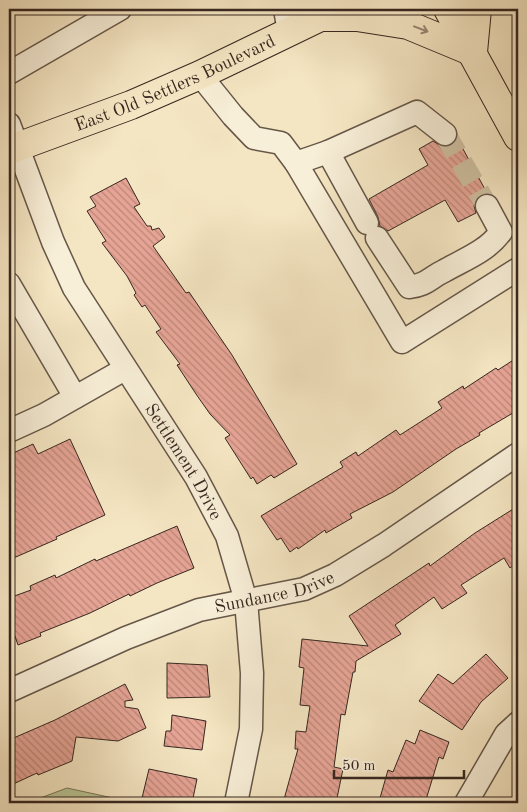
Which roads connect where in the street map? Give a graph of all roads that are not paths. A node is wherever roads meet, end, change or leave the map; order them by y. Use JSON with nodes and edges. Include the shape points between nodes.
{"nodes":[{"id":1,"x":120,"y":9,"type":"edge"},
{"id":2,"x":448,"y":9,"type":"edge"},
{"id":3,"x":477,"y":9,"type":"edge"},
{"id":4,"x":328,"y":11,"type":"edge"},
{"id":5,"x":287,"y":20,"type":"edge"},
{"id":6,"x":473,"y":52,"type":"junction"},
{"id":7,"x":9,"y":73,"type":"edge"},
{"id":8,"x":200,"y":75,"type":"junction"},
{"id":9,"x":445,"y":134,"type":"tunnel mouth"},
{"id":10,"x":518,"y":137,"type":"edge"},
{"id":11,"x":11,"y":140,"type":"edge"},
{"id":12,"x":328,"y":152,"type":"junction"},
{"id":13,"x":296,"y":163,"type":"junction"},
{"id":14,"x":487,"y":206,"type":"tunnel mouth"},
{"id":15,"x":518,"y":269,"type":"edge"},
{"id":16,"x":9,"y":284,"type":"edge"},
{"id":17,"x":126,"y":369,"type":"junction"},
{"id":18,"x":75,"y":398,"type":"junction"},
{"id":19,"x":9,"y":431,"type":"edge"},
{"id":20,"x":518,"y":454,"type":"edge"},
{"id":21,"x":246,"y":601,"type":"junction"},
{"id":22,"x":9,"y":691,"type":"edge"},
{"id":23,"x":518,"y":723,"type":"edge"},
{"id":24,"x":236,"y":803,"type":"edge"},
{"id":25,"x":466,"y":803,"type":"edge"}],
"edges":[{"from":1,"to":7,"type":"street"},
{"from":2,"to":6,"type":"main road"},
{"from":3,"to":6,"type":"main road"},
{"from":4,"to":5,"type":"main road","name":"East Old Settlers Boulevard"},
{"from":4,"to":6,"type":"main road","one_way":true,"via":[[408,25]]},
{"from":5,"to":8,"type":"main road","name":"East Old Settlers Boulevard"},
{"from":6,"to":10,"type":"main road"},
{"from":8,"to":11,"type":"main road","name":"East Old Settlers Boulevard","via":[[131,105]]},
{"from":8,"to":13,"type":"street","via":[[254,138],[281,143]]},
{"from":9,"to":12,"type":"street","via":[[418,112]]},
{"from":11,"to":17,"type":"street","name":"Settlement Drive","via":[[74,288]]},
{"from":12,"to":13,"type":"street"},
{"from":12,"to":14,"type":"street","via":[[372,230],[410,287],[421,286],[493,243],[501,232]]},
{"from":13,"to":15,"type":"street","via":[[402,342]]},
{"from":16,"to":18,"type":"street"},
{"from":17,"to":18,"type":"street"},
{"from":17,"to":21,"type":"street","name":"Settlement Drive","via":[[196,477],[223,528]]},
{"from":18,"to":19,"type":"street"},
{"from":20,"to":21,"type":"street","name":"Sundance Drive","via":[[335,575],[304,589]]},
{"from":21,"to":22,"type":"street","name":"Sundance Drive","via":[[199,610],[126,638]]},
{"from":21,"to":24,"type":"street","name":"Settlement Drive","via":[[252,673],[251,729]]},
{"from":23,"to":25,"type":"street","via":[[506,734]]}]}
